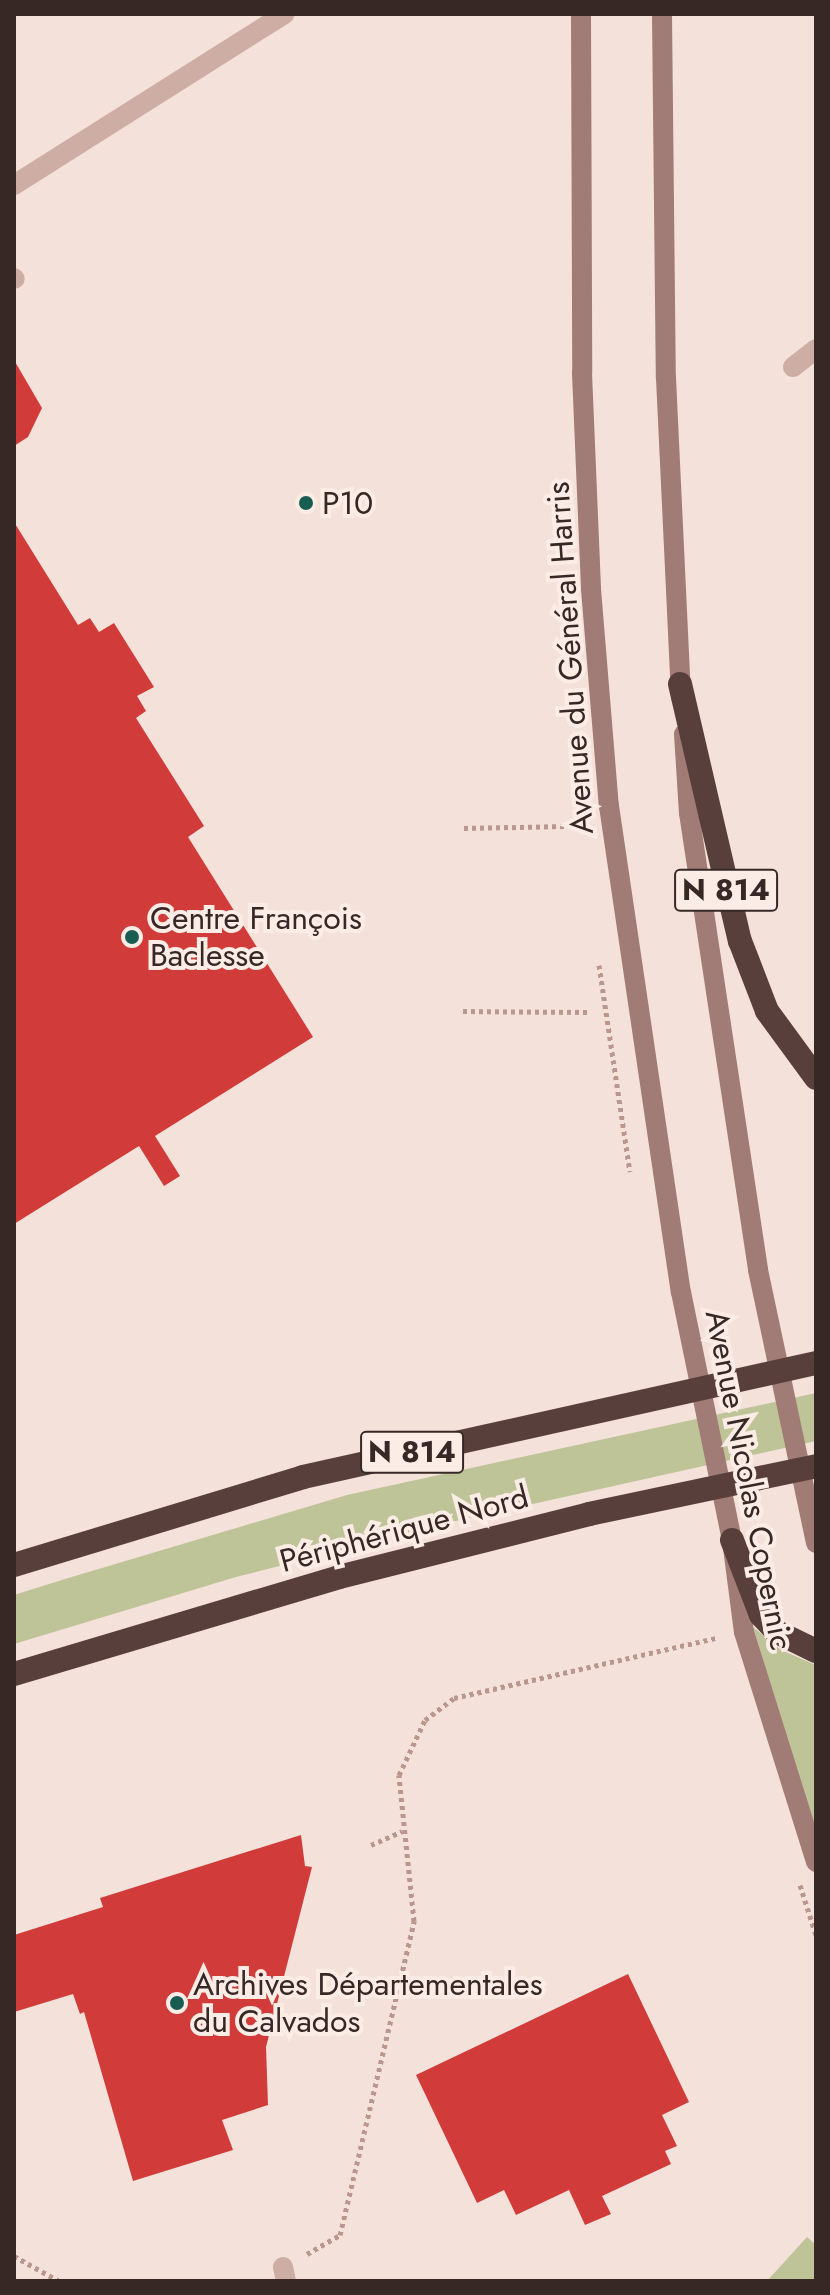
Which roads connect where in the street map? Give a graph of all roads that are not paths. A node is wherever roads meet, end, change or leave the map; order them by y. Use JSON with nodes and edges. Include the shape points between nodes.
{"nodes":[{"id":1,"x":285,"y":14,"type":"edge"},
{"id":2,"x":581,"y":14,"type":"edge"},
{"id":3,"x":662,"y":14,"type":"edge"},
{"id":4,"x":14,"y":185,"type":"edge"},
{"id":5,"x":816,"y":349,"type":"edge"},
{"id":6,"x":793,"y":367,"type":"dead end"},
{"id":7,"x":680,"y":684,"type":"junction"},
{"id":8,"x":816,"y":1078,"type":"edge"},
{"id":9,"x":681,"y":1292,"type":"joint"},
{"id":10,"x":816,"y":1363,"type":"edge"},
{"id":11,"x":816,"y":1466,"type":"edge"},
{"id":12,"x":732,"y":1540,"type":"joint"},
{"id":13,"x":816,"y":1543,"type":"edge"},
{"id":14,"x":14,"y":1565,"type":"edge"},
{"id":15,"x":742,"y":1582,"type":"junction"},
{"id":16,"x":816,"y":1651,"type":"edge"},
{"id":17,"x":14,"y":1674,"type":"edge"},
{"id":18,"x":816,"y":1862,"type":"edge"}],
"edges":[{"from":1,"to":4,"type":"street"},
{"from":2,"to":9,"type":"main road","name":"Avenue du Général Harris","via":[[582,373],[591,589],[609,806]]},
{"from":3,"to":7,"type":"main road","via":[[666,378]]},
{"from":5,"to":6,"type":"street"},
{"from":7,"to":8,"type":"highway","number":"N 814","via":[[740,941],[767,1011]]},
{"from":7,"to":13,"type":"main road","name":"Avenue Nicolas Copernic","via":[[689,813],[758,1270]]},
{"from":9,"to":12,"type":"main road","name":"Avenue Nicolas Copernic"},
{"from":10,"to":14,"type":"highway","number":"N 814","via":[[303,1477]]},
{"from":11,"to":17,"type":"highway","name":"Périphérique Nord","via":[[589,1514],[354,1573]]},
{"from":12,"to":15,"type":"highway"},
{"from":15,"to":16,"type":"highway","via":[[777,1632]]},
{"from":15,"to":18,"type":"main road","name":"Avenue Nicolas Copernic","via":[[757,1679]]}]}
